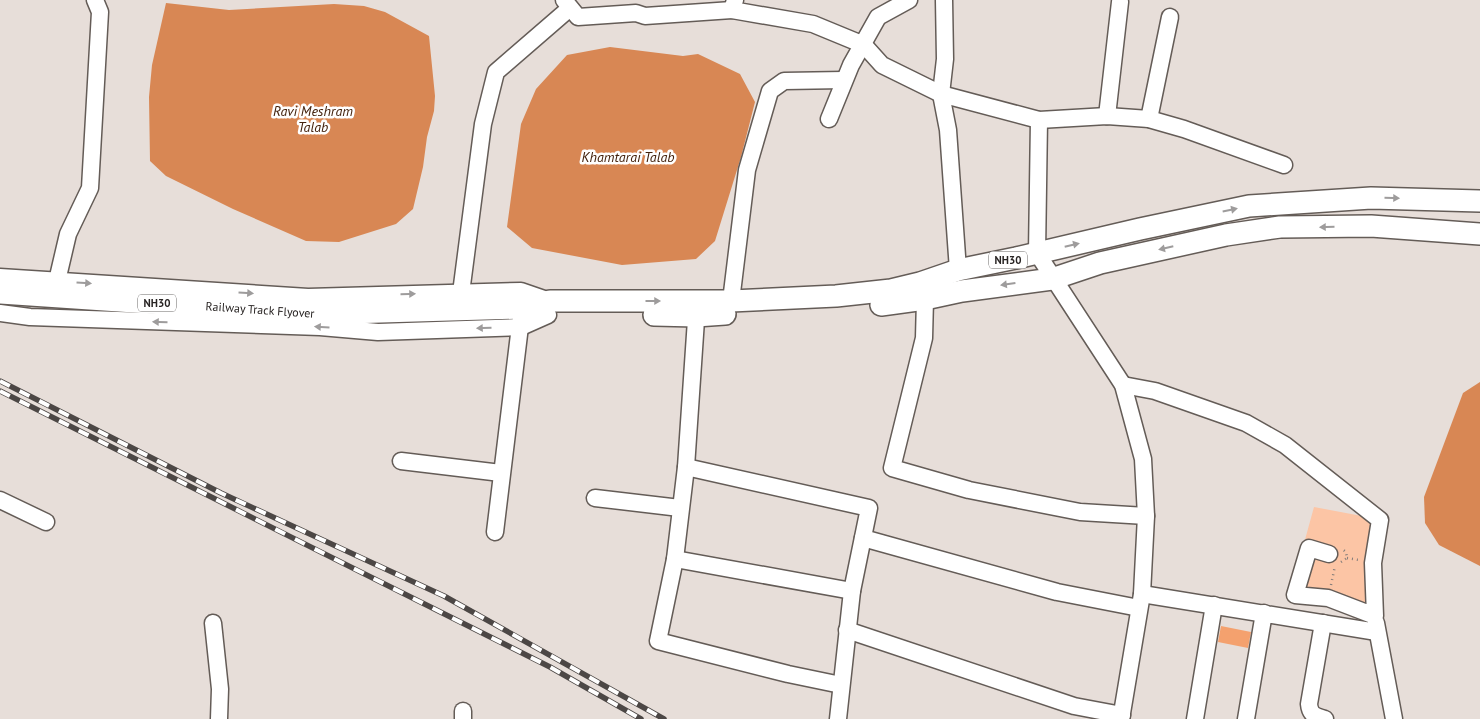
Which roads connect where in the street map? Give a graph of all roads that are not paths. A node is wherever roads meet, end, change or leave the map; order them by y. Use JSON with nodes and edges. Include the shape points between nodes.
{"nodes":[{"id":1,"x":95,"y":0,"type":"edge"},
{"id":2,"x":909,"y":0,"type":"edge"},
{"id":3,"x":944,"y":0,"type":"edge"},
{"id":4,"x":1120,"y":2,"type":"dead end"},
{"id":5,"x":567,"y":4,"type":"edge"},
{"id":6,"x":733,"y":5,"type":"edge"},
{"id":7,"x":636,"y":7,"type":"edge"},
{"id":8,"x":1170,"y":17,"type":"dead end"},
{"id":9,"x":864,"y":45,"type":"junction"},
{"id":10,"x":844,"y":80,"type":"junction"},
{"id":11,"x":941,"y":94,"type":"junction"},
{"id":12,"x":1106,"y":116,"type":"junction"},
{"id":13,"x":829,"y":119,"type":"dead end"},
{"id":14,"x":1149,"y":119,"type":"junction"},
{"id":15,"x":1039,"y":120,"type":"junction"},
{"id":16,"x":1284,"y":166,"type":"dead end"},
{"id":17,"x":1480,"y":201,"type":"edge"},
{"id":18,"x":1480,"y":234,"type":"edge"},
{"id":19,"x":1037,"y":253,"type":"junction"},
{"id":20,"x":958,"y":270,"type":"junction"},
{"id":21,"x":0,"y":277,"type":"edge"},
{"id":22,"x":1052,"y":279,"type":"junction"},
{"id":23,"x":57,"y":281,"type":"junction"},
{"id":24,"x":923,"y":291,"type":"junction"},
{"id":25,"x":0,"y":293,"type":"edge"},
{"id":26,"x":461,"y":293,"type":"junction"},
{"id":27,"x":731,"y":301,"type":"junction"},
{"id":28,"x":533,"y":308,"type":"junction"},
{"id":29,"x":697,"y":308,"type":"junction"},
{"id":30,"x":0,"y":313,"type":"edge"},
{"id":31,"x":1123,"y":385,"type":"junction"},
{"id":32,"x":401,"y":461,"type":"dead end"},
{"id":33,"x":686,"y":467,"type":"junction"},
{"id":34,"x":501,"y":473,"type":"junction"},
{"id":35,"x":595,"y":498,"type":"dead end"},
{"id":36,"x":0,"y":500,"type":"edge"},
{"id":37,"x":680,"y":508,"type":"junction"},
{"id":38,"x":1146,"y":516,"type":"junction"},
{"id":39,"x":46,"y":522,"type":"dead end"},
{"id":40,"x":495,"y":532,"type":"dead end"},
{"id":41,"x":863,"y":538,"type":"junction"},
{"id":42,"x":674,"y":559,"type":"junction"},
{"id":43,"x":1332,"y":559,"type":"road end"},
{"id":44,"x":852,"y":591,"type":"junction"},
{"id":45,"x":1140,"y":601,"type":"junction"},
{"id":46,"x":1214,"y":605,"type":"junction"},
{"id":47,"x":1264,"y":612,"type":"junction"},
{"id":48,"x":1375,"y":616,"type":"junction"},
{"id":49,"x":213,"y":623,"type":"dead end"},
{"id":50,"x":1323,"y":623,"type":"junction"},
{"id":51,"x":847,"y":630,"type":"junction"},
{"id":52,"x":1378,"y":632,"type":"junction"},
{"id":53,"x":841,"y":685,"type":"junction"},
{"id":54,"x":1121,"y":717,"type":"edge"},
{"id":55,"x":219,"y":719,"type":"edge"},
{"id":56,"x":838,"y":719,"type":"edge"},
{"id":57,"x":1195,"y":719,"type":"edge"},
{"id":58,"x":1246,"y":719,"type":"edge"},
{"id":59,"x":1325,"y":719,"type":"edge"},
{"id":60,"x":1394,"y":719,"type":"edge"}],
"edges":[{"from":1,"to":23,"type":"street","via":[[100,12],[90,188],[68,234]]},
{"from":2,"to":9,"type":"street","via":[[878,17]]},
{"from":3,"to":11,"type":"street"},
{"from":4,"to":12,"type":"street"},
{"from":5,"to":7,"type":"street","via":[[578,17]]},
{"from":5,"to":26,"type":"street","via":[[496,72],[483,124]]},
{"from":6,"to":7,"type":"street","via":[[645,16]]},
{"from":6,"to":9,"type":"street","via":[[813,24]]},
{"from":8,"to":14,"type":"street"},
{"from":9,"to":10,"type":"street"},
{"from":9,"to":11,"type":"street","via":[[882,65]]},
{"from":10,"to":13,"type":"street"},
{"from":10,"to":27,"type":"street","via":[[784,81],[770,91],[747,170]]},
{"from":11,"to":15,"type":"street"},
{"from":11,"to":20,"type":"street","via":[[948,130]]},
{"from":12,"to":14,"type":"street"},
{"from":12,"to":15,"type":"street"},
{"from":14,"to":16,"type":"street"},
{"from":15,"to":19,"type":"street"},
{"from":19,"to":17,"type":"main road","number":"NH30","one_way":true,"via":[[1249,206],[1371,198]]},
{"from":18,"to":22,"type":"main road","number":"NH30","one_way":true,"via":[[1371,226],[1280,227],[1226,235],[1100,263]]},
{"from":19,"to":20,"type":"main road","number":"NH30"},
{"from":19,"to":22,"type":"street"},
{"from":20,"to":24,"type":"main road","number":"NH30"},
{"from":21,"to":23,"type":"street"},
{"from":22,"to":24,"type":"main road","number":"NH30","one_way":true,"via":[[962,291]]},
{"from":22,"to":31,"type":"street"},
{"from":23,"to":26,"type":"street","one_way":true,"via":[[308,297]]},
{"from":24,"to":27,"type":"main road","number":"NH30","via":[[891,290]]},
{"from":24,"to":29,"type":"main road","number":"NH30","via":[[876,306]]},
{"from":24,"to":38,"type":"street","via":[[924,338],[892,468],[969,490],[1071,510]]},
{"from":25,"to":28,"type":"main road","name":"Railway Track Flyover","number":"NH30","via":[[313,314]]},
{"from":26,"to":28,"type":"street"},
{"from":27,"to":29,"type":"main road","number":"NH30"},
{"from":28,"to":29,"type":"main road","number":"NH30"},
{"from":28,"to":30,"type":"street","one_way":true,"via":[[378,332]]},
{"from":28,"to":34,"type":"street"},
{"from":29,"to":33,"type":"street"},
{"from":31,"to":38,"type":"street","via":[[1143,460]]},
{"from":31,"to":48,"type":"street","via":[[1155,391],[1246,423],[1284,446],[1380,520],[1373,563]]},
{"from":32,"to":34,"type":"street"},
{"from":33,"to":37,"type":"street"},
{"from":33,"to":41,"type":"street","via":[[869,508]]},
{"from":34,"to":40,"type":"street"},
{"from":35,"to":37,"type":"street"},
{"from":36,"to":39,"type":"street"},
{"from":37,"to":42,"type":"street"},
{"from":38,"to":45,"type":"street"},
{"from":41,"to":44,"type":"street"},
{"from":41,"to":45,"type":"street","via":[[1057,592]]},
{"from":42,"to":44,"type":"street"},
{"from":42,"to":53,"type":"street","via":[[658,641]]},
{"from":43,"to":48,"type":"street","via":[[1309,548],[1295,595],[1328,598]]},
{"from":44,"to":51,"type":"street"},
{"from":45,"to":46,"type":"street"},
{"from":45,"to":54,"type":"street"},
{"from":46,"to":47,"type":"street"},
{"from":46,"to":57,"type":"street"},
{"from":47,"to":50,"type":"street"},
{"from":47,"to":58,"type":"street"},
{"from":48,"to":52,"type":"street"},
{"from":49,"to":55,"type":"street","via":[[220,689]]},
{"from":50,"to":52,"type":"street"},
{"from":50,"to":59,"type":"street","via":[[1309,704],[1314,716]]},
{"from":51,"to":53,"type":"street"},
{"from":51,"to":54,"type":"street","via":[[1074,706]]},
{"from":52,"to":60,"type":"street"},
{"from":53,"to":56,"type":"street"}]}
